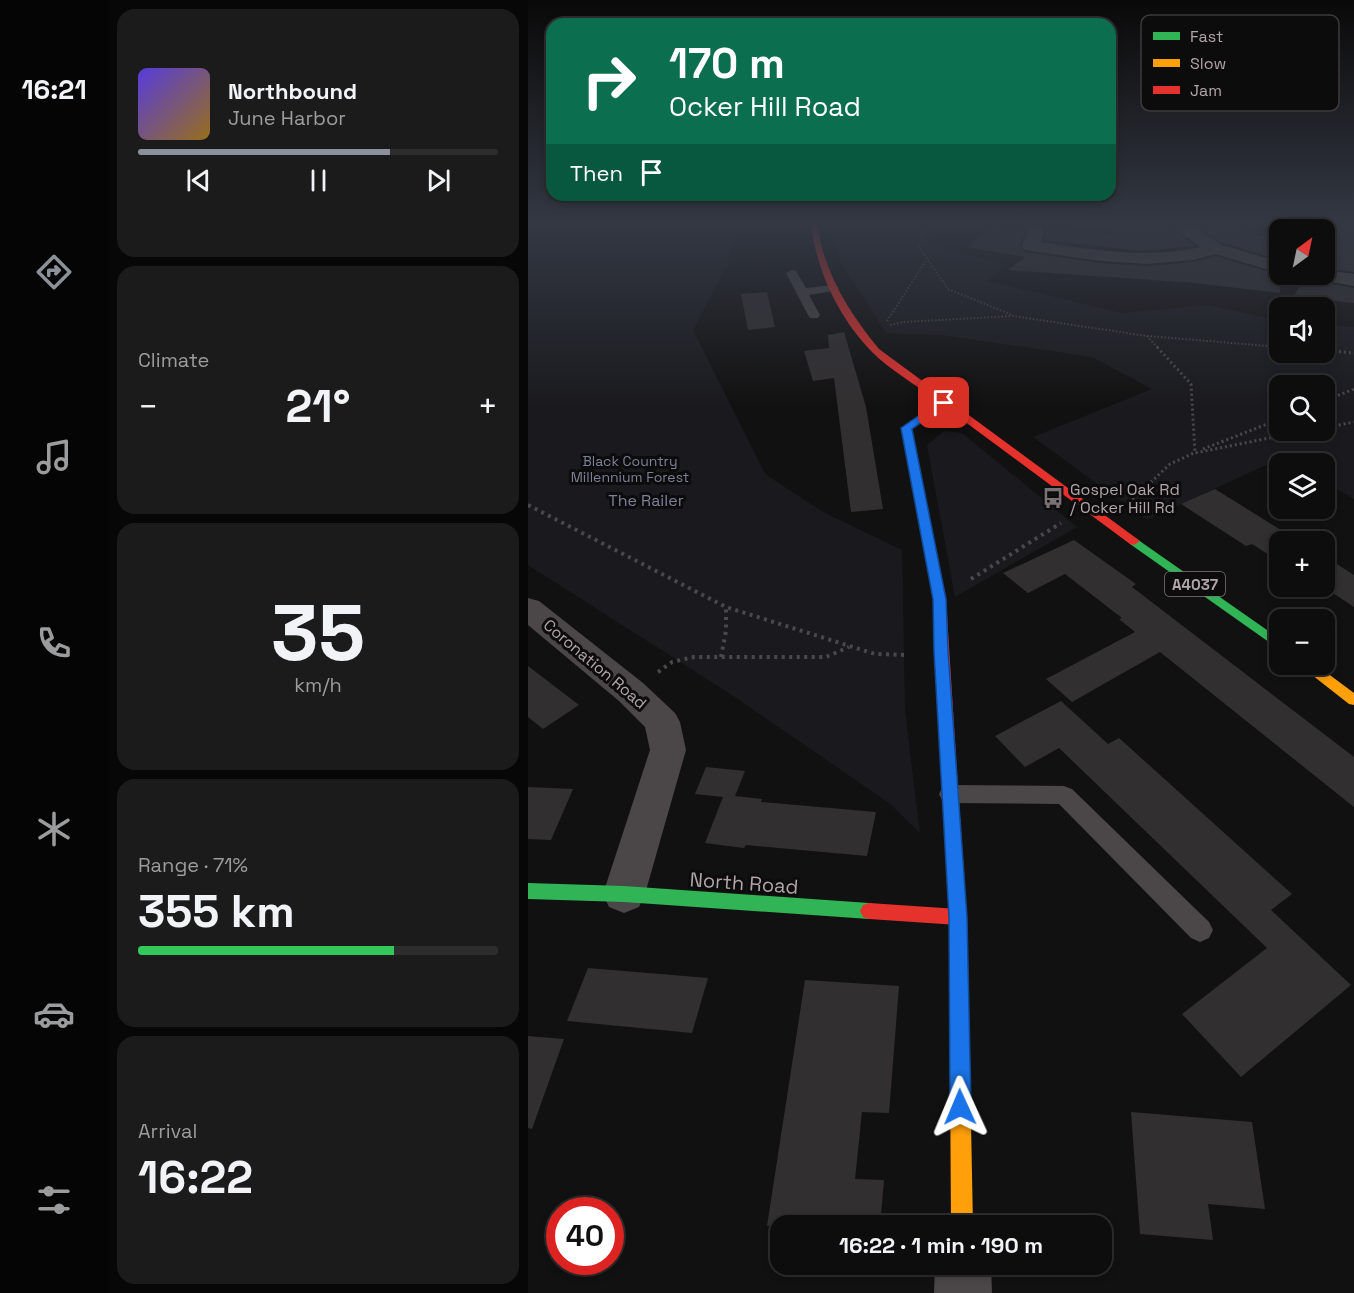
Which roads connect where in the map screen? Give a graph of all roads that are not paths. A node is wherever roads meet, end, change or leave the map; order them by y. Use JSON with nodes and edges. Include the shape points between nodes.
{"nodes":[{"id":1,"x":798,"y":285,"type":"edge"},
{"id":2,"x":831,"y":285,"type":"edge"},
{"id":3,"x":833,"y":288,"type":"junction"},
{"id":4,"x":802,"y":292,"type":"junction"},
{"id":5,"x":814,"y":315,"type":"dead end"},
{"id":6,"x":944,"y":403,"type":"junction"},
{"id":7,"x":528,"y":608,"type":"edge"},
{"id":8,"x":1269,"y":638,"type":"edge"},
{"id":9,"x":1320,"y":675,"type":"edge"},
{"id":10,"x":1354,"y":700,"type":"edge"},
{"id":11,"x":950,"y":794,"type":"junction"},
{"id":12,"x":528,"y":891,"type":"edge"},
{"id":13,"x":624,"y":894,"type":"junction"},
{"id":14,"x":958,"y":917,"type":"junction"},
{"id":15,"x":1200,"y":930,"type":"dead end"},
{"id":16,"x":962,"y":1215,"type":"edge"},
{"id":17,"x":963,"y":1275,"type":"edge"},
{"id":18,"x":963,"y":1293,"type":"edge"}],
"edges":[{"from":1,"to":4,"type":"lane"},
{"from":2,"to":3,"type":"main road","number":"A4037"},
{"from":3,"to":4,"type":"lane"},
{"from":3,"to":6,"type":"main road","number":"A4037","via":[[859,332],[876,351]]},
{"from":4,"to":5,"type":"lane"},
{"from":6,"to":8,"type":"main road","number":"A4037"},
{"from":6,"to":11,"type":"main road","via":[[906,428],[940,599]]},
{"from":7,"to":13,"type":"street","name":"Coronation Road","via":[[662,722],[668,750]]},
{"from":9,"to":10,"type":"main road"},
{"from":11,"to":14,"type":"main road"},
{"from":11,"to":15,"type":"lane","via":[[1064,795]]},
{"from":12,"to":13,"type":"main road","name":"North Road"},
{"from":13,"to":14,"type":"main road","name":"North Road"},
{"from":14,"to":16,"type":"main road"},
{"from":17,"to":18,"type":"street"}]}
